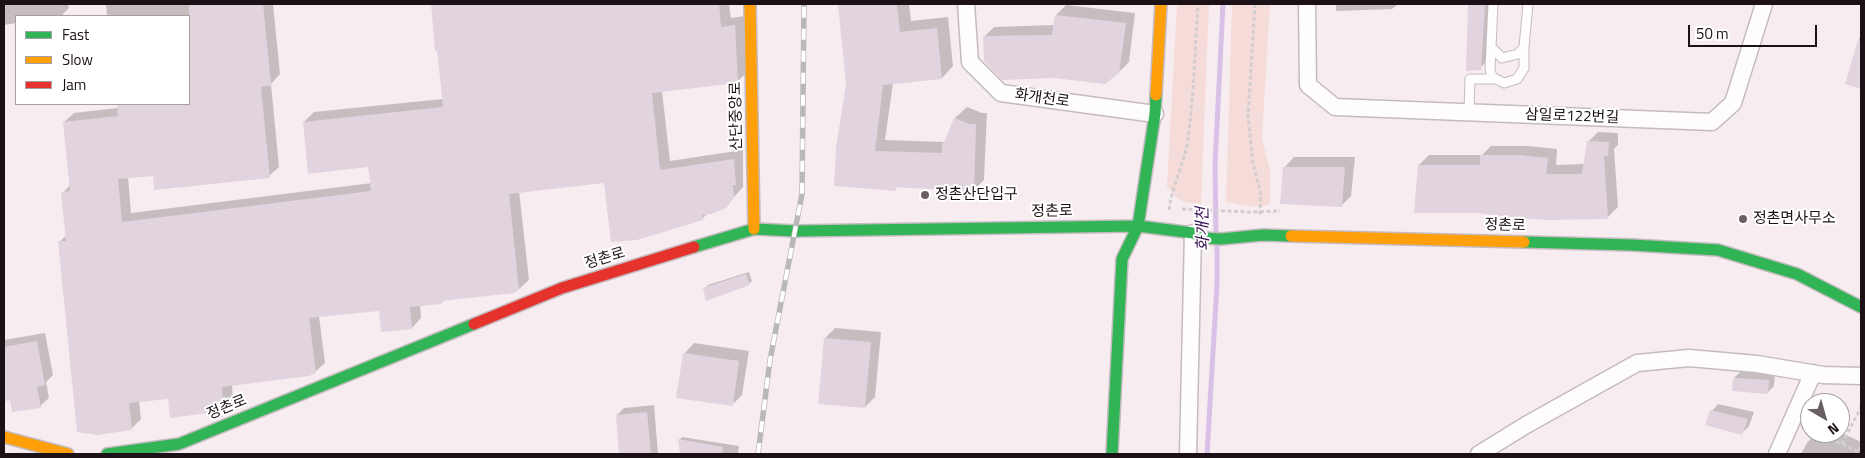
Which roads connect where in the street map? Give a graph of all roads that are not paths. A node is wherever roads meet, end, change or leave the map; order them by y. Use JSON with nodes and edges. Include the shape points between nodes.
{"nodes":[{"id":1,"x":750,"y":4,"type":"edge"},
{"id":2,"x":966,"y":4,"type":"edge"},
{"id":3,"x":1161,"y":4,"type":"edge"},
{"id":4,"x":1307,"y":4,"type":"edge"},
{"id":5,"x":1493,"y":4,"type":"edge"},
{"id":6,"x":1528,"y":4,"type":"edge"},
{"id":7,"x":1764,"y":4,"type":"edge"},
{"id":8,"x":1491,"y":47,"type":"junction"},
{"id":9,"x":1524,"y":47,"type":"junction"},
{"id":10,"x":1496,"y":79,"type":"junction"},
{"id":11,"x":1469,"y":112,"type":"junction"},
{"id":12,"x":1155,"y":114,"type":"junction"},
{"id":13,"x":1138,"y":226,"type":"junction"},
{"id":14,"x":754,"y":229,"type":"junction"},
{"id":15,"x":1198,"y":235,"type":"junction"},
{"id":16,"x":1861,"y":307,"type":"edge"},
{"id":17,"x":1812,"y":373,"type":"junction"},
{"id":18,"x":1861,"y":376,"type":"edge"},
{"id":19,"x":4,"y":437,"type":"edge"},
{"id":20,"x":68,"y":454,"type":"edge"},
{"id":21,"x":107,"y":454,"type":"edge"},
{"id":22,"x":1112,"y":454,"type":"edge"},
{"id":23,"x":1188,"y":454,"type":"edge"},
{"id":24,"x":1479,"y":454,"type":"edge"},
{"id":25,"x":1778,"y":454,"type":"edge"}],
"edges":[{"from":1,"to":14,"type":"main road","name":"산단중앙로"},
{"from":2,"to":12,"type":"street","name":"화개천로","via":[[970,62],[1001,93]]},
{"from":3,"to":12,"type":"main road"},
{"from":4,"to":11,"type":"street","name":"삼일로122번길","via":[[1308,85],[1335,107]]},
{"from":5,"to":8,"type":"lane"},
{"from":6,"to":9,"type":"lane"},
{"from":7,"to":11,"type":"street","name":"삼일로122번길","via":[[1733,103],[1712,122]]},
{"from":8,"to":9,"type":"lane","via":[[1502,58],[1518,54]]},
{"from":8,"to":10,"type":"lane","via":[[1490,69]]},
{"from":9,"to":10,"type":"lane","via":[[1524,68],[1517,79],[1504,83]]},
{"from":10,"to":11,"type":"lane","via":[[1470,79]]},
{"from":12,"to":13,"type":"main road"},
{"from":13,"to":14,"type":"main road","name":"정촌로","via":[[795,232]]},
{"from":13,"to":15,"type":"main road","name":"정촌로"},
{"from":13,"to":22,"type":"main road","via":[[1122,259]]},
{"from":14,"to":21,"type":"main road","name":"정촌로","via":[[562,288],[179,444]]},
{"from":15,"to":16,"type":"main road","name":"정촌로","via":[[1221,239],[1263,235],[1718,250],[1796,274]]},
{"from":15,"to":23,"type":"street"},
{"from":17,"to":18,"type":"street"},
{"from":17,"to":24,"type":"street","via":[[1689,358],[1637,363]]},
{"from":17,"to":25,"type":"street"},
{"from":19,"to":20,"type":"main road"}]}
